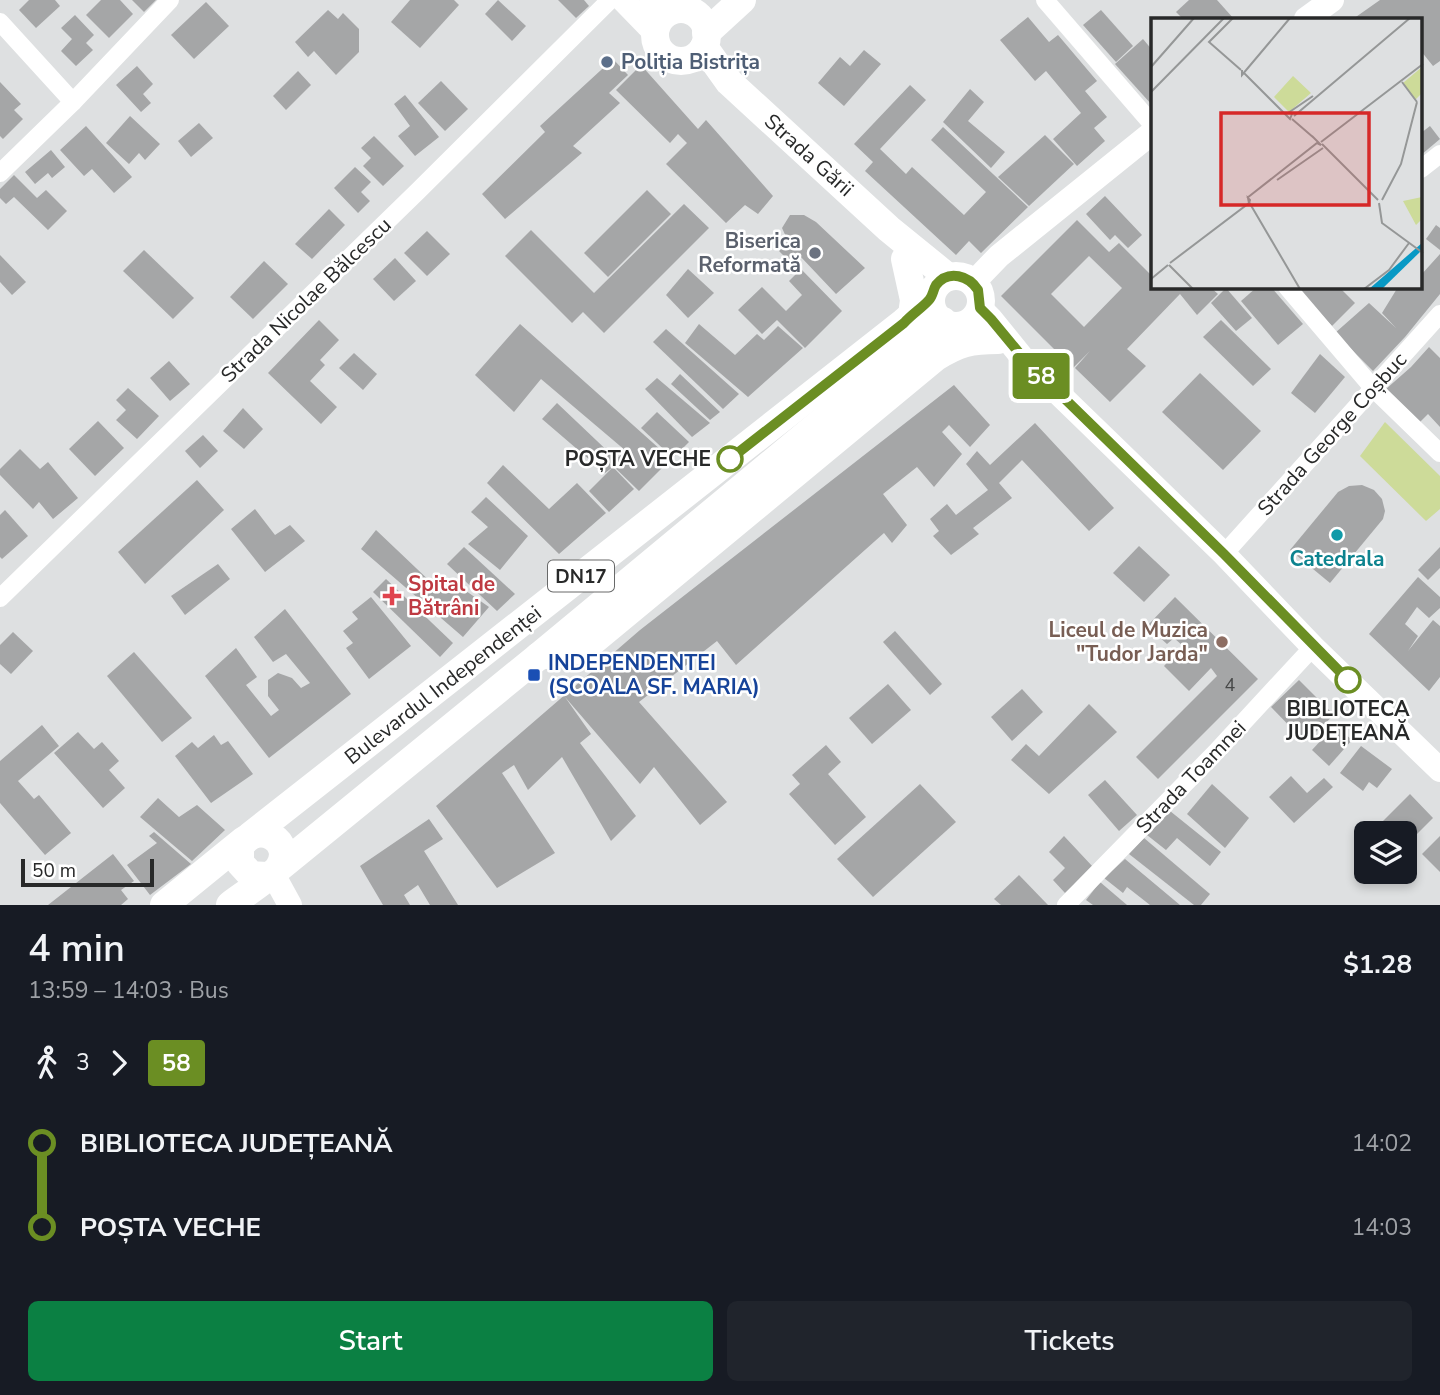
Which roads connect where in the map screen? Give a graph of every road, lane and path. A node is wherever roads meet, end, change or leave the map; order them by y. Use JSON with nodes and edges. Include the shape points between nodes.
{"nodes":[{"id":1,"x":170,"y":0,"type":"edge"},
{"id":2,"x":610,"y":0,"type":"edge"},
{"id":3,"x":623,"y":0,"type":"edge"},
{"id":4,"x":742,"y":0,"type":"edge"},
{"id":5,"x":1045,"y":0,"type":"edge"},
{"id":6,"x":1332,"y":0,"type":"edge"},
{"id":7,"x":668,"y":8,"type":"edge"},
{"id":8,"x":1307,"y":18,"type":"edge"},
{"id":9,"x":0,"y":22,"type":"edge"},
{"id":10,"x":701,"y":46,"type":"junction"},
{"id":11,"x":73,"y":102,"type":"junction"},
{"id":12,"x":1151,"y":123,"type":"edge"},
{"id":13,"x":1151,"y":134,"type":"edge"},
{"id":14,"x":1440,"y":154,"type":"edge"},
{"id":15,"x":1422,"y":168,"type":"edge"},
{"id":16,"x":0,"y":173,"type":"edge"},
{"id":17,"x":889,"y":229,"type":"junction"},
{"id":18,"x":1289,"y":289,"type":"edge"},
{"id":19,"x":948,"y":302,"type":"junction"},
{"id":20,"x":1440,"y":314,"type":"edge"},
{"id":21,"x":1007,"y":345,"type":"junction"},
{"id":22,"x":1373,"y":388,"type":"junction"},
{"id":23,"x":1440,"y":453,"type":"edge"},
{"id":24,"x":1224,"y":554,"type":"junction"},
{"id":25,"x":0,"y":598,"type":"edge"},
{"id":26,"x":1313,"y":647,"type":"junction"},
{"id":27,"x":538,"y":656,"type":"junction"},
{"id":28,"x":1440,"y":770,"type":"edge"},
{"id":29,"x":247,"y":838,"type":"junction"},
{"id":30,"x":273,"y":873,"type":"junction"},
{"id":31,"x":164,"y":905,"type":"edge"},
{"id":32,"x":230,"y":905,"type":"edge"},
{"id":33,"x":290,"y":905,"type":"edge"},
{"id":34,"x":1066,"y":905,"type":"edge"}],
"edges":[{"from":1,"to":11,"type":"street"},
{"from":2,"to":25,"type":"street","name":"Strada Nicolae Bălcescu"},
{"from":3,"to":7,"type":"main road"},
{"from":4,"to":10,"type":"main road"},
{"from":5,"to":12,"type":"street"},
{"from":6,"to":8,"type":"main road"},
{"from":7,"to":10,"type":"main road","via":[[700,18]]},
{"from":7,"to":10,"type":"main road","via":[[655,40],[663,54],[677,61]]},
{"from":9,"to":11,"type":"street"},
{"from":10,"to":17,"type":"main road","name":"Strada Gării","via":[[729,82]]},
{"from":11,"to":16,"type":"street"},
{"from":13,"to":19,"type":"main road"},
{"from":14,"to":15,"type":"street"},
{"from":17,"to":19,"type":"main road","name":"Strada Gării"},
{"from":17,"to":19,"type":"main road","name":"Strada Gării","via":[[905,259],[912,287]]},
{"from":18,"to":22,"type":"street"},
{"from":19,"to":21,"type":"main road"},
{"from":19,"to":27,"type":"main road","name":"Bulevardul Independenței","number":"DN17"},
{"from":19,"to":29,"type":"main road","name":"Bulevardul Independenței","number":"DN17","via":[[883,340]]},
{"from":20,"to":22,"type":"street","name":"Strada George Coșbuc"},
{"from":21,"to":24,"type":"main road"},
{"from":21,"to":27,"type":"main road","via":[[976,340],[936,357],[582,650]]},
{"from":22,"to":23,"type":"street"},
{"from":22,"to":24,"type":"street","name":"Strada George Coșbuc"},
{"from":24,"to":26,"type":"main road"},
{"from":26,"to":28,"type":"main road"},
{"from":26,"to":34,"type":"street","name":"Strada Toamnei"},
{"from":27,"to":30,"type":"main road","name":"Bulevardul Independenței","number":"DN17"},
{"from":29,"to":30,"type":"main road","via":[[238,856],[244,870],[259,877]]},
{"from":29,"to":31,"type":"main road","name":"Bulevardul Independenței","number":"DN17"},
{"from":30,"to":32,"type":"main road","name":"Bulevardul Independenței","number":"DN17"},
{"from":30,"to":33,"type":"main road"}]}
